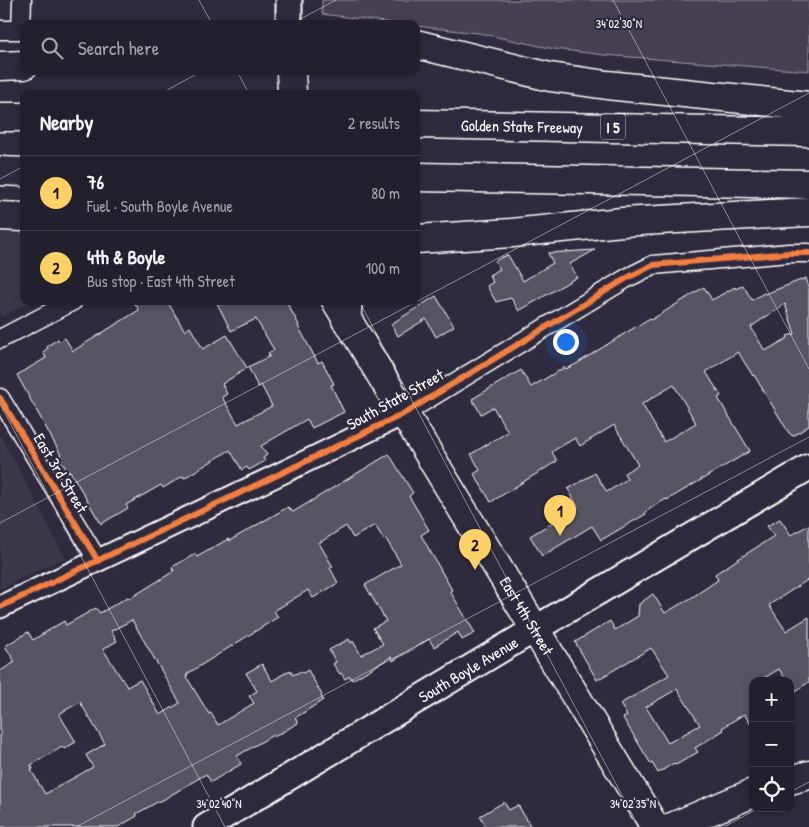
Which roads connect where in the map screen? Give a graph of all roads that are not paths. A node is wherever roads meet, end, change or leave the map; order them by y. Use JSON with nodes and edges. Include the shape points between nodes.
{"nodes":[{"id":1,"x":22,"y":0,"type":"edge"},
{"id":2,"x":289,"y":0,"type":"edge"},
{"id":3,"x":23,"y":20,"type":"edge"},
{"id":4,"x":289,"y":20,"type":"edge"},
{"id":5,"x":0,"y":30,"type":"edge"},
{"id":6,"x":20,"y":30,"type":"edge"},
{"id":7,"x":420,"y":45,"type":"edge"},
{"id":8,"x":20,"y":65,"type":"edge"},
{"id":9,"x":0,"y":66,"type":"edge"},
{"id":10,"x":291,"y":75,"type":"edge"},
{"id":11,"x":292,"y":90,"type":"edge"},
{"id":12,"x":809,"y":106,"type":"edge"},
{"id":13,"x":0,"y":117,"type":"edge"},
{"id":14,"x":20,"y":117,"type":"edge"},
{"id":15,"x":420,"y":124,"type":"edge"},
{"id":16,"x":809,"y":132,"type":"edge"},
{"id":17,"x":0,"y":171,"type":"edge"},
{"id":18,"x":20,"y":172,"type":"edge"},
{"id":19,"x":420,"y":177,"type":"edge"},
{"id":20,"x":809,"y":184,"type":"edge"},
{"id":21,"x":809,"y":212,"type":"edge"},
{"id":22,"x":0,"y":216,"type":"edge"},
{"id":23,"x":20,"y":217,"type":"edge"},
{"id":24,"x":420,"y":239,"type":"edge"},
{"id":25,"x":809,"y":253,"type":"edge"},
{"id":26,"x":65,"y":305,"type":"edge"},
{"id":27,"x":343,"y":308,"type":"edge"},
{"id":28,"x":0,"y":339,"type":"edge"},
{"id":29,"x":0,"y":398,"type":"edge"},
{"id":30,"x":403,"y":414,"type":"junction"},
{"id":31,"x":809,"y":467,"type":"edge"},
{"id":32,"x":98,"y":561,"type":"junction"},
{"id":33,"x":0,"y":607,"type":"edge"},
{"id":34,"x":535,"y":629,"type":"junction"},
{"id":35,"x":809,"y":775,"type":"edge"},
{"id":36,"x":794,"y":779,"type":"edge"},
{"id":37,"x":749,"y":795,"type":"edge"},
{"id":38,"x":206,"y":827,"type":"edge"},
{"id":39,"x":655,"y":827,"type":"edge"},
{"id":40,"x":672,"y":827,"type":"edge"}],
"edges":[{"from":1,"to":3,"type":"street"},
{"from":2,"to":4,"type":"main road"},
{"from":5,"to":6,"type":"street"},
{"from":7,"to":12,"type":"main road","via":[[550,77]]},
{"from":8,"to":9,"type":"main road"},
{"from":10,"to":11,"type":"main road"},
{"from":13,"to":14,"type":"main road"},
{"from":15,"to":16,"type":"main road","name":"Golden State Freeway","number":"I 5"},
{"from":17,"to":18,"type":"main road"},
{"from":19,"to":20,"type":"main road"},
{"from":21,"to":24,"type":"main road","via":[[622,222]]},
{"from":22,"to":23,"type":"main road"},
{"from":25,"to":30,"type":"street","name":"South State Street","via":[[653,265]]},
{"from":26,"to":28,"type":"street"},
{"from":27,"to":30,"type":"main road","name":"East 4th Street"},
{"from":29,"to":32,"type":"street","name":"East 3rd Street"},
{"from":30,"to":32,"type":"street","name":"South State Street"},
{"from":30,"to":34,"type":"main road","name":"East 4th Street"},
{"from":31,"to":34,"type":"main road","name":"South Boyle Avenue"},
{"from":32,"to":33,"type":"street","name":"South State Street"},
{"from":34,"to":38,"type":"main road","name":"South Boyle Avenue"},
{"from":34,"to":39,"type":"main road","name":"East 4th Street"},
{"from":35,"to":36,"type":"main road"},
{"from":37,"to":40,"type":"main road"}]}
